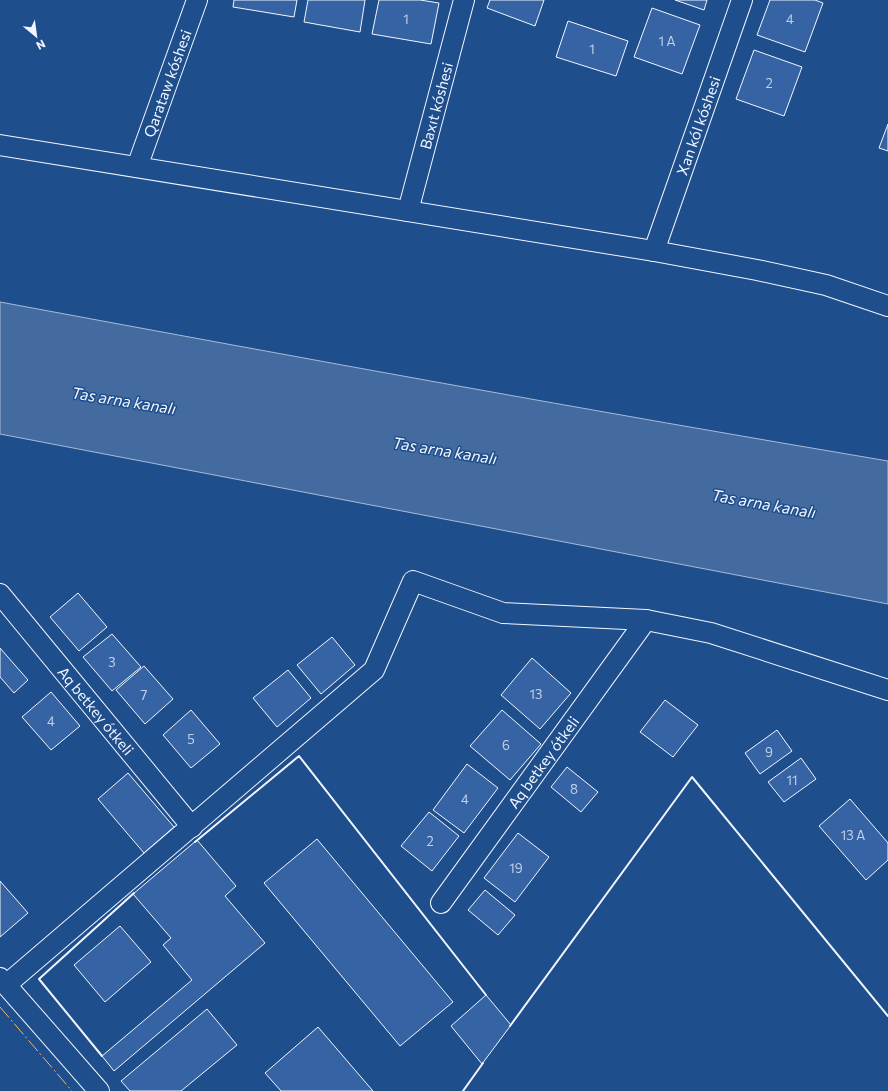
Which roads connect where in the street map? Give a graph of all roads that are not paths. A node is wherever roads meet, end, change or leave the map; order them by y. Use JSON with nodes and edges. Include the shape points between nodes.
{"nodes":[{"id":1,"x":197,"y":0,"type":"edge"},
{"id":2,"x":464,"y":0,"type":"edge"},
{"id":3,"x":742,"y":0,"type":"edge"},
{"id":4,"x":0,"y":145,"type":"edge"},
{"id":5,"x":137,"y":167,"type":"junction"},
{"id":6,"x":408,"y":211,"type":"junction"},
{"id":7,"x":654,"y":251,"type":"junction"},
{"id":8,"x":888,"y":306,"type":"edge"},
{"id":9,"x":0,"y":594,"type":"edge"},
{"id":10,"x":646,"y":620,"type":"junction"},
{"id":11,"x":888,"y":690,"type":"edge"},
{"id":12,"x":192,"y":827,"type":"junction"},
{"id":13,"x":441,"y":903,"type":"dead end"},
{"id":14,"x":3,"y":981,"type":"edge"},
{"id":15,"x":99,"y":1091,"type":"edge"}],
"edges":[{"from":1,"to":5,"type":"street","name":"Qarataw kóshesi"},
{"from":2,"to":6,"type":"street","name":"Baxıt kóshesi"},
{"from":3,"to":7,"type":"street","name":"Xan kól kóshesi"},
{"from":4,"to":5,"type":"street"},
{"from":5,"to":6,"type":"street"},
{"from":6,"to":7,"type":"street"},
{"from":7,"to":8,"type":"street","via":[[826,285]]},
{"from":9,"to":12,"type":"street","name":"Aq betkey ótkeli"},
{"from":10,"to":11,"type":"street","via":[[711,633]]},
{"from":10,"to":12,"type":"street","via":[[503,613],[413,581],[374,670]]},
{"from":10,"to":13,"type":"street","name":"Aq betkey ótkeli"},
{"from":12,"to":14,"type":"street"},
{"from":14,"to":15,"type":"street"}]}
